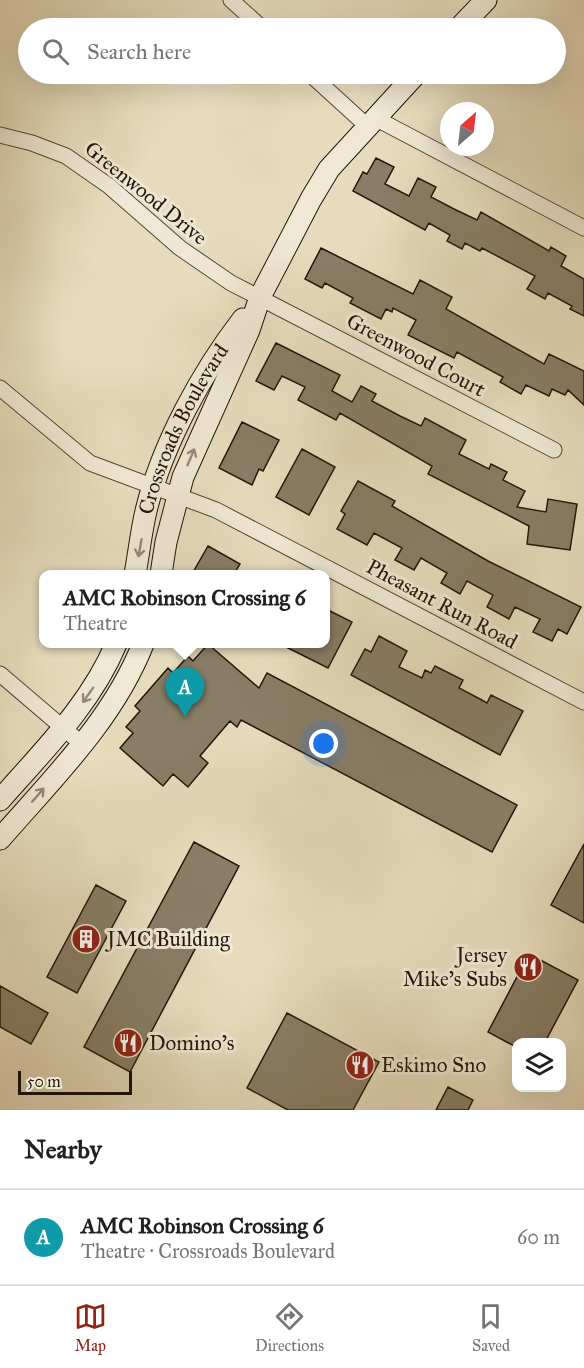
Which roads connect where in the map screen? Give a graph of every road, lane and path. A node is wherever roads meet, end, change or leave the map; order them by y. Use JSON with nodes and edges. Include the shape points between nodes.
{"nodes":[{"id":1,"x":231,"y":0,"type":"edge"},
{"id":2,"x":486,"y":0,"type":"edge"},
{"id":3,"x":251,"y":18,"type":"edge"},
{"id":4,"x":469,"y":18,"type":"edge"},
{"id":5,"x":323,"y":84,"type":"edge"},
{"id":6,"x":407,"y":84,"type":"edge"},
{"id":7,"x":371,"y":122,"type":"junction"},
{"id":8,"x":0,"y":135,"type":"edge"},
{"id":9,"x":584,"y":228,"type":"edge"},
{"id":10,"x":260,"y":297,"type":"junction"},
{"id":11,"x":0,"y":388,"type":"edge"},
{"id":12,"x":554,"y":450,"type":"dead end"},
{"id":13,"x":154,"y":488,"type":"junction"},
{"id":14,"x":178,"y":496,"type":"junction"},
{"id":15,"x":136,"y":570,"type":"edge"},
{"id":16,"x":162,"y":570,"type":"edge"},
{"id":17,"x":114,"y":648,"type":"edge"},
{"id":18,"x":141,"y":648,"type":"edge"},
{"id":19,"x":0,"y":674,"type":"edge"},
{"id":20,"x":584,"y":702,"type":"edge"},
{"id":21,"x":63,"y":728,"type":"junction"},
{"id":22,"x":82,"y":744,"type":"junction"},
{"id":23,"x":0,"y":800,"type":"edge"},
{"id":24,"x":0,"y":839,"type":"edge"}],
"edges":[{"from":1,"to":3,"type":"street"},
{"from":2,"to":4,"type":"street"},
{"from":5,"to":7,"type":"street"},
{"from":6,"to":7,"type":"street","name":"Crossroads Boulevard"},
{"from":7,"to":9,"type":"street"},
{"from":7,"to":10,"type":"street","name":"Crossroads Boulevard","via":[[320,184]]},
{"from":8,"to":10,"type":"street","name":"Greenwood Drive","via":[[66,156],[109,186],[180,248],[231,283]]},
{"from":10,"to":12,"type":"street","name":"Greenwood Court"},
{"from":10,"to":13,"type":"street","name":"Crossroads Boulevard","via":[[194,394],[165,454]]},
{"from":14,"to":10,"type":"street","name":"Crossroads Boulevard","one_way":true},
{"from":11,"to":13,"type":"street","name":"Pheasant Run Road","via":[[90,463]]},
{"from":13,"to":14,"type":"street","name":"Pheasant Run Road"},
{"from":13,"to":15,"type":"street","name":"Crossroads Boulevard","one_way":true,"via":[[146,510]]},
{"from":14,"to":16,"type":"street","name":"Crossroads Boulevard"},
{"from":14,"to":20,"type":"street","name":"Pheasant Run Road","via":[[216,510]]},
{"from":17,"to":21,"type":"street","one_way":true,"via":[[94,686]]},
{"from":18,"to":22,"type":"street","via":[[120,692]]},
{"from":19,"to":21,"type":"street"},
{"from":21,"to":22,"type":"street"},
{"from":21,"to":23,"type":"street"},
{"from":24,"to":22,"type":"street","one_way":true}]}
